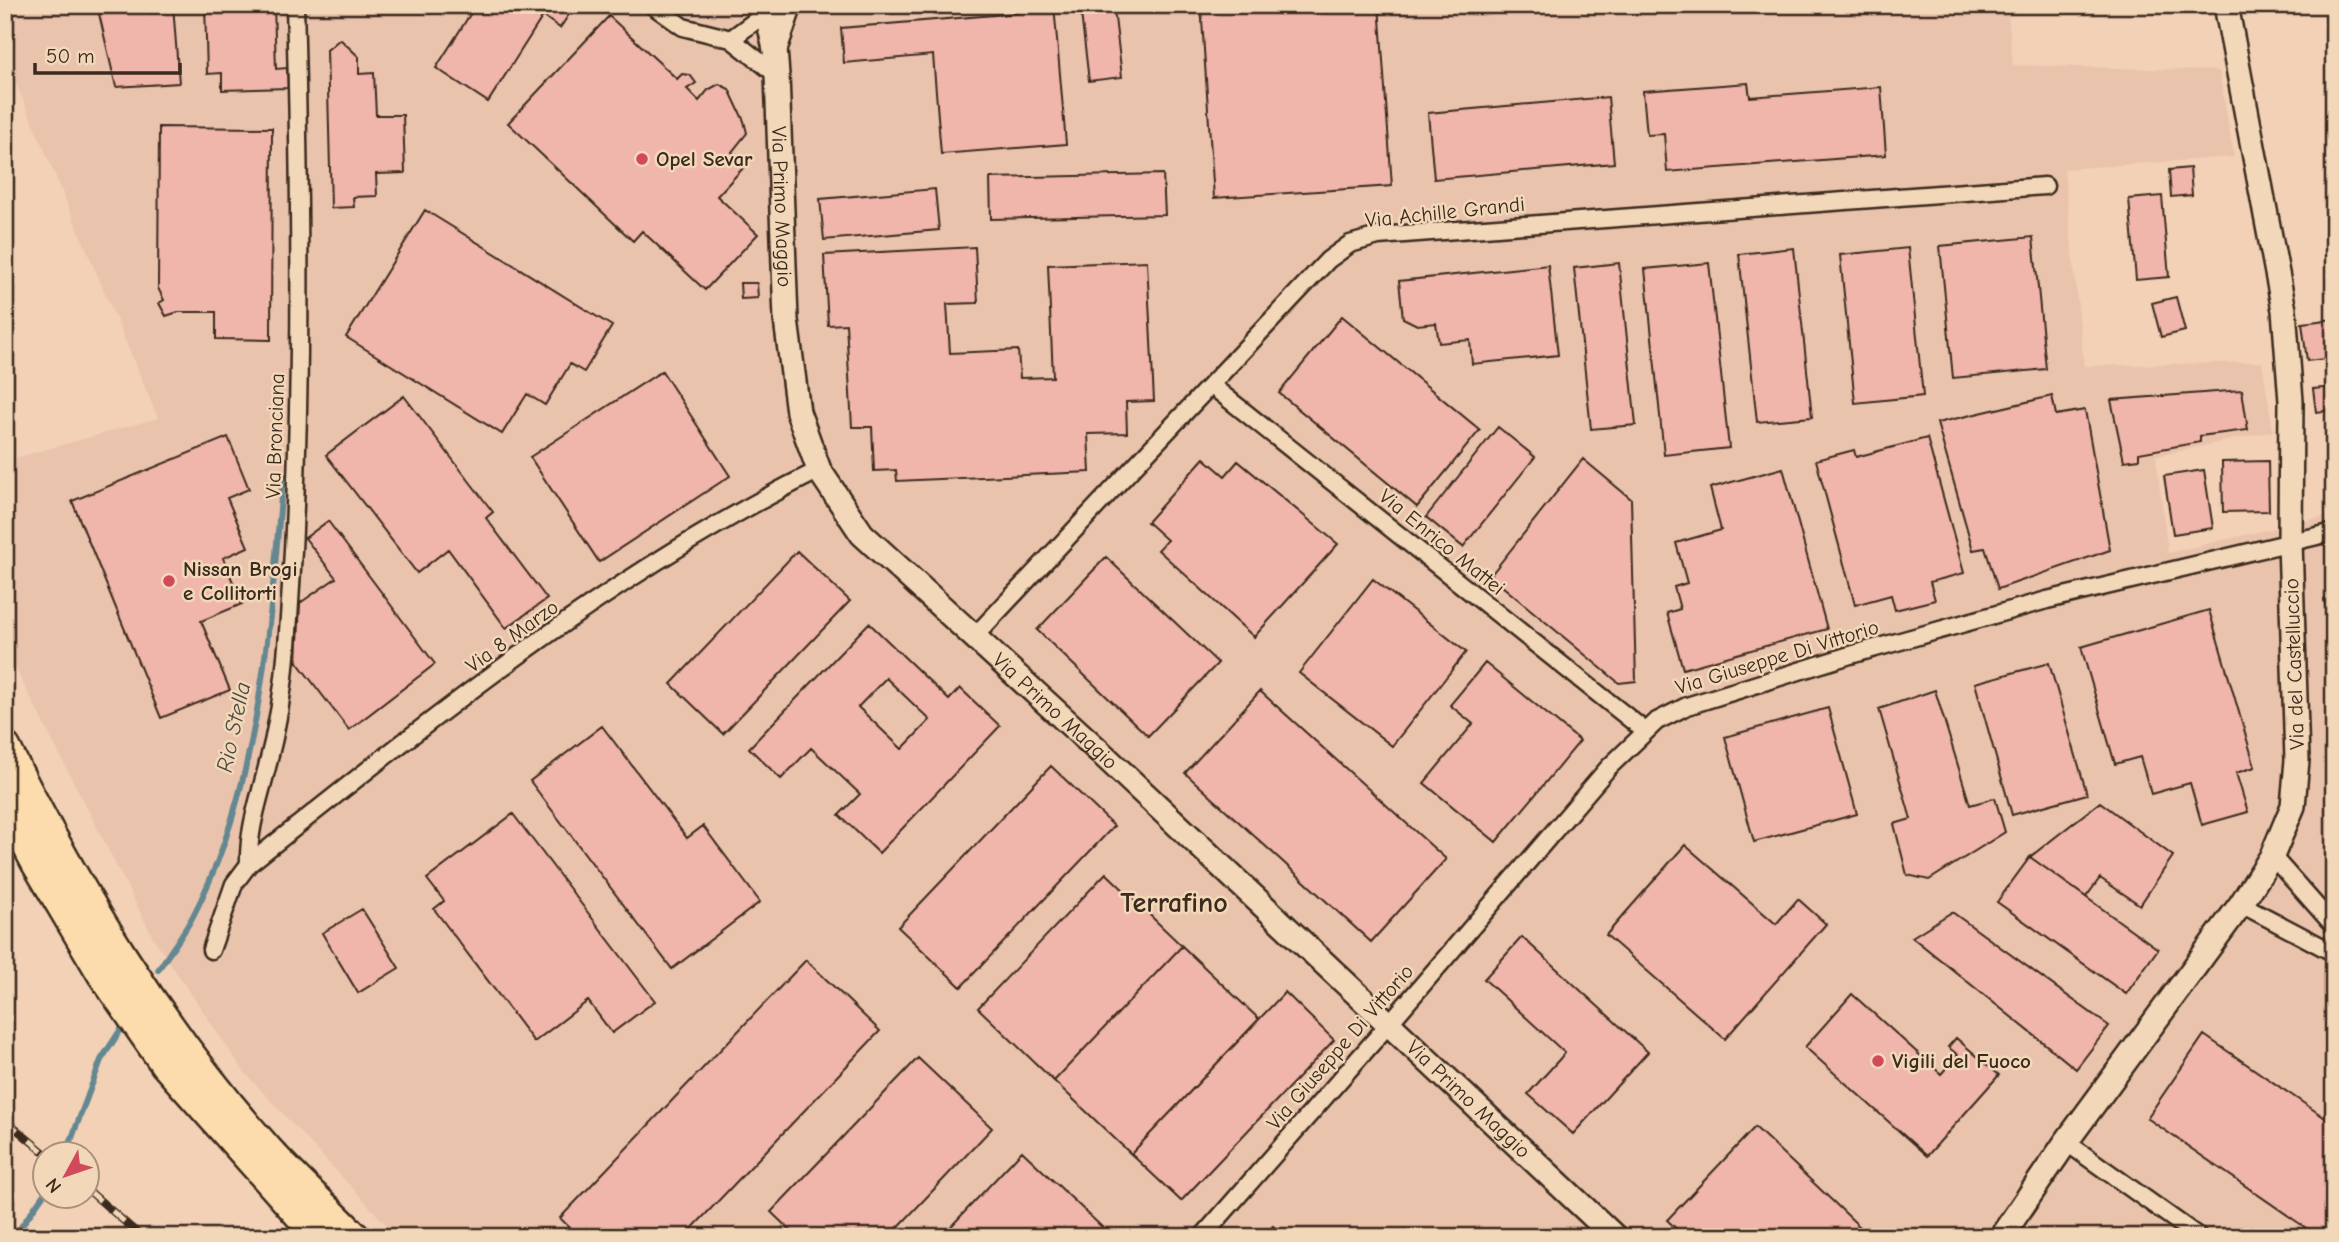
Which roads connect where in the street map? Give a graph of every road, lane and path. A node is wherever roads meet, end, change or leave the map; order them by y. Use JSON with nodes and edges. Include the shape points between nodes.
{"nodes":[{"id":1,"x":295,"y":5,"type":"edge"},
{"id":2,"x":652,"y":5,"type":"edge"},
{"id":3,"x":790,"y":5,"type":"edge"},
{"id":4,"x":2226,"y":5,"type":"edge"},
{"id":5,"x":765,"y":9,"type":"edge"},
{"id":6,"x":731,"y":39,"type":"junction"},
{"id":7,"x":775,"y":49,"type":"junction"},
{"id":8,"x":777,"y":75,"type":"junction"},
{"id":9,"x":2045,"y":186,"type":"dead end"},
{"id":10,"x":1212,"y":386,"type":"junction"},
{"id":11,"x":819,"y":470,"type":"junction"},
{"id":12,"x":2334,"y":533,"type":"edge"},
{"id":13,"x":2290,"y":542,"type":"junction"},
{"id":14,"x":974,"y":637,"type":"junction"},
{"id":15,"x":1645,"y":731,"type":"junction"},
{"id":16,"x":5,"y":748,"type":"edge"},
{"id":17,"x":5,"y":802,"type":"edge"},
{"id":18,"x":2272,"y":856,"type":"junction"},
{"id":19,"x":249,"y":864,"type":"junction"},
{"id":20,"x":2241,"y":904,"type":"junction"},
{"id":21,"x":2334,"y":926,"type":"edge"},
{"id":22,"x":211,"y":950,"type":"dead end"},
{"id":23,"x":2334,"y":953,"type":"edge"},
{"id":24,"x":1388,"y":1026,"type":"junction"},
{"id":25,"x":2066,"y":1142,"type":"junction"},
{"id":26,"x":320,"y":1237,"type":"edge"},
{"id":27,"x":354,"y":1237,"type":"edge"},
{"id":28,"x":1202,"y":1237,"type":"edge"},
{"id":29,"x":1615,"y":1237,"type":"edge"},
{"id":30,"x":2001,"y":1237,"type":"edge"},
{"id":31,"x":2199,"y":1237,"type":"edge"}],
"edges":[{"from":1,"to":19,"type":"street","name":"Via Bronciana","via":[[300,325],[292,575],[284,683],[250,834]]},
{"from":2,"to":6,"type":"street","via":[[683,27]]},
{"from":3,"to":7,"type":"main road","name":"Via Primo Maggio"},
{"from":4,"to":13,"type":"main road","name":"Via del Castelluccio","via":[[2284,310],[2291,401]]},
{"from":5,"to":6,"type":"street"},
{"from":5,"to":7,"type":"main road","name":"Via Primo Maggio"},
{"from":6,"to":8,"type":"street"},
{"from":7,"to":8,"type":"main road","name":"Via Primo Maggio"},
{"from":8,"to":11,"type":"main road","name":"Via Primo Maggio","via":[[789,362],[797,412]]},
{"from":9,"to":10,"type":"street","name":"Via Achille Grandi","via":[[1364,239],[1328,260]]},
{"from":10,"to":14,"type":"street","name":"Via Achille Grandi"},
{"from":10,"to":15,"type":"street","name":"Via Enrico Mattei"},
{"from":11,"to":14,"type":"main road","name":"Via Primo Maggio","via":[[862,534]]},
{"from":11,"to":19,"type":"street","name":"Via 8 Marzo","via":[[729,516],[547,635]]},
{"from":12,"to":13,"type":"street","name":"Via Giuseppe Di Vittorio"},
{"from":13,"to":15,"type":"street","name":"Via Giuseppe Di Vittorio","via":[[2047,600],[1847,656],[1687,706]]},
{"from":13,"to":18,"type":"main road","name":"Via del Castelluccio","via":[[2295,789],[2288,821]]},
{"from":14,"to":24,"type":"main road","name":"Via Primo Maggio"},
{"from":15,"to":24,"type":"street","name":"Via Giuseppe Di Vittorio","via":[[1609,766]]},
{"from":16,"to":27,"type":"highway","via":[[115,950],[157,1011],[269,1152]]},
{"from":17,"to":26,"type":"highway","via":[[103,974],[165,1063]]},
{"from":18,"to":20,"type":"main road","name":"Via del Castelluccio"},
{"from":18,"to":21,"type":"street"},
{"from":19,"to":22,"type":"street","via":[[234,884]]},
{"from":20,"to":23,"type":"street"},
{"from":20,"to":25,"type":"main road","name":"Via del Castelluccio"},
{"from":24,"to":28,"type":"street","name":"Via Giuseppe Di Vittorio"},
{"from":24,"to":29,"type":"main road","name":"Via Primo Maggio"},
{"from":25,"to":30,"type":"main road","name":"Via del Castelluccio"},
{"from":25,"to":31,"type":"street"}]}
